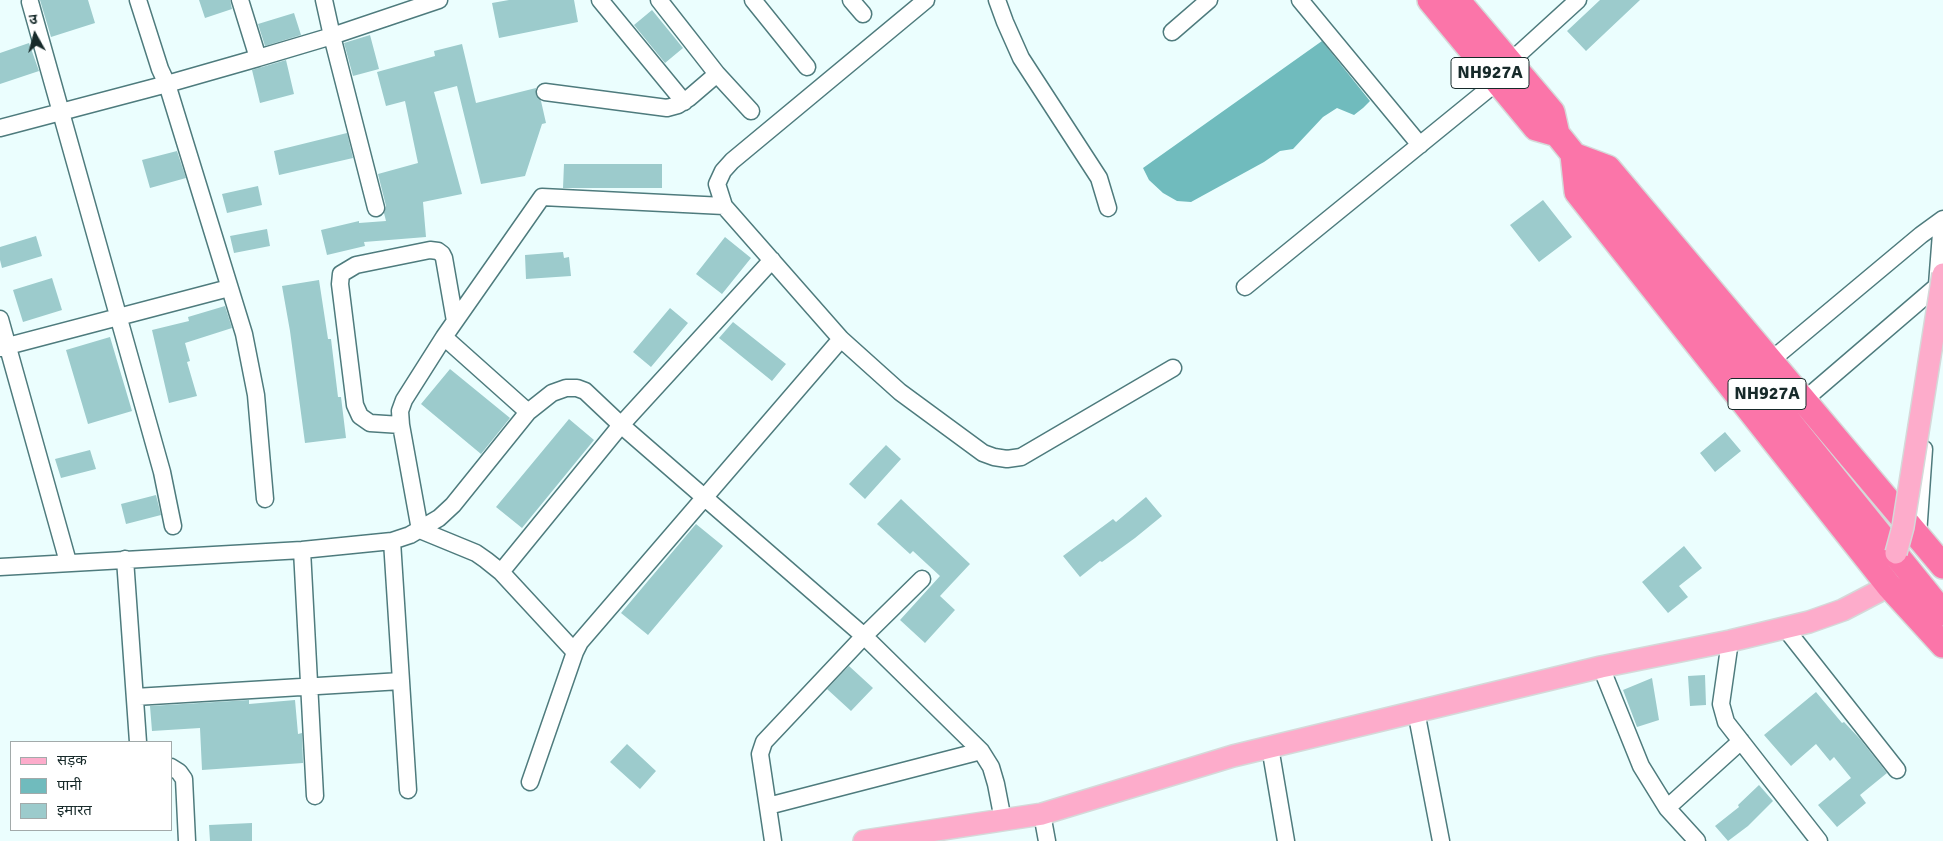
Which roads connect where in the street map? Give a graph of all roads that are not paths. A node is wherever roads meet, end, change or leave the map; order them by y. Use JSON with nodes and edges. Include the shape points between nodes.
{"nodes":[{"id":1,"x":138,"y":0,"type":"edge"},
{"id":2,"x":240,"y":0,"type":"edge"},
{"id":3,"x":324,"y":0,"type":"edge"},
{"id":4,"x":600,"y":0,"type":"edge"},
{"id":5,"x":659,"y":0,"type":"edge"},
{"id":6,"x":753,"y":0,"type":"edge"},
{"id":7,"x":851,"y":0,"type":"edge"},
{"id":8,"x":926,"y":0,"type":"edge"},
{"id":9,"x":997,"y":0,"type":"edge"},
{"id":10,"x":1209,"y":0,"type":"edge"},
{"id":11,"x":1300,"y":0,"type":"edge"},
{"id":12,"x":1430,"y":0,"type":"edge"},
{"id":13,"x":1458,"y":0,"type":"edge"},
{"id":14,"x":1578,"y":0,"type":"edge"},
{"id":15,"x":30,"y":2,"type":"dead end"},
{"id":16,"x":431,"y":2,"type":"edge"},
{"id":17,"x":863,"y":14,"type":"dead end"},
{"id":18,"x":1172,"y":32,"type":"dead end"},
{"id":19,"x":332,"y":36,"type":"junction"},
{"id":20,"x":258,"y":58,"type":"junction"},
{"id":21,"x":807,"y":67,"type":"dead end"},
{"id":22,"x":1504,"y":72,"type":"junction"},
{"id":23,"x":717,"y":74,"type":"junction"},
{"id":24,"x":167,"y":84,"type":"junction"},
{"id":25,"x":545,"y":92,"type":"dead end"},
{"id":26,"x":684,"y":102,"type":"junction"},
{"id":27,"x":62,"y":111,"type":"junction"},
{"id":28,"x":751,"y":112,"type":"dead end"},
{"id":29,"x":0,"y":128,"type":"edge"},
{"id":30,"x":1420,"y":145,"type":"junction"},
{"id":31,"x":1573,"y":155,"type":"junction"},
{"id":32,"x":724,"y":206,"type":"junction"},
{"id":33,"x":376,"y":208,"type":"dead end"},
{"id":34,"x":1108,"y":208,"type":"dead end"},
{"id":35,"x":1943,"y":220,"type":"edge"},
{"id":36,"x":772,"y":260,"type":"junction"},
{"id":37,"x":1940,"y":280,"type":"edge"},
{"id":38,"x":1245,"y":287,"type":"dead end"},
{"id":39,"x":229,"y":288,"type":"junction"},
{"id":40,"x":119,"y":317,"type":"junction"},
{"id":41,"x":0,"y":319,"type":"edge"},
{"id":42,"x":455,"y":321,"type":"junction"},
{"id":43,"x":444,"y":337,"type":"junction"},
{"id":44,"x":841,"y":338,"type":"junction"},
{"id":45,"x":4,"y":347,"type":"edge"},
{"id":46,"x":1769,"y":362,"type":"junction"},
{"id":47,"x":1173,"y":368,"type":"dead end"},
{"id":48,"x":1803,"y":401,"type":"junction"},
{"id":49,"x":528,"y":412,"type":"junction"},
{"id":50,"x":401,"y":425,"type":"junction"},
{"id":51,"x":621,"y":425,"type":"junction"},
{"id":52,"x":703,"y":497,"type":"junction"},
{"id":53,"x":265,"y":499,"type":"dead end"},
{"id":54,"x":173,"y":526,"type":"dead end"},
{"id":55,"x":420,"y":530,"type":"junction"},
{"id":56,"x":1918,"y":535,"type":"junction"},
{"id":57,"x":392,"y":541,"type":"junction"},
{"id":58,"x":302,"y":550,"type":"junction"},
{"id":59,"x":1896,"y":553,"type":"junction"},
{"id":60,"x":125,"y":559,"type":"junction"},
{"id":61,"x":68,"y":562,"type":"junction"},
{"id":62,"x":1943,"y":566,"type":"edge"},
{"id":63,"x":0,"y":567,"type":"edge"},
{"id":64,"x":501,"y":572,"type":"junction"},
{"id":65,"x":922,"y":580,"type":"dead end"},
{"id":66,"x":1889,"y":586,"type":"junction"},
{"id":67,"x":1943,"y":613,"type":"edge"},
{"id":68,"x":1784,"y":628,"type":"junction"},
{"id":69,"x":864,"y":636,"type":"junction"},
{"id":70,"x":1730,"y":641,"type":"junction"},
{"id":71,"x":1943,"y":645,"type":"edge"},
{"id":72,"x":575,"y":652,"type":"junction"},
{"id":73,"x":1601,"y":667,"type":"junction"},
{"id":74,"x":401,"y":681,"type":"junction"},
{"id":75,"x":309,"y":687,"type":"junction"},
{"id":76,"x":135,"y":697,"type":"junction"},
{"id":77,"x":1416,"y":711,"type":"junction"},
{"id":78,"x":138,"y":741,"type":"edge"},
{"id":79,"x":1741,"y":741,"type":"junction"},
{"id":80,"x":1270,"y":747,"type":"junction"},
{"id":81,"x":981,"y":751,"type":"junction"},
{"id":82,"x":172,"y":768,"type":"edge"},
{"id":83,"x":1897,"y":770,"type":"dead end"},
{"id":84,"x":530,"y":782,"type":"dead end"},
{"id":85,"x":408,"y":790,"type":"dead end"},
{"id":86,"x":315,"y":796,"type":"dead end"},
{"id":87,"x":768,"y":806,"type":"junction"},
{"id":88,"x":1668,"y":808,"type":"junction"},
{"id":89,"x":1042,"y":814,"type":"junction"},
{"id":90,"x":1003,"y":820,"type":"junction"},
{"id":91,"x":772,"y":835,"type":"edge"},
{"id":92,"x":187,"y":841,"type":"edge"},
{"id":93,"x":864,"y":841,"type":"edge"},
{"id":94,"x":1047,"y":841,"type":"edge"},
{"id":95,"x":1286,"y":841,"type":"edge"},
{"id":96,"x":1441,"y":841,"type":"edge"},
{"id":97,"x":1697,"y":841,"type":"edge"},
{"id":98,"x":1819,"y":841,"type":"edge"}],
"edges":[{"from":1,"to":24,"type":"street"},
{"from":2,"to":20,"type":"street"},
{"from":3,"to":19,"type":"street"},
{"from":4,"to":26,"type":"street"},
{"from":5,"to":23,"type":"street"},
{"from":6,"to":21,"type":"street"},
{"from":7,"to":17,"type":"street"},
{"from":8,"to":32,"type":"street","via":[[732,160],[717,184]]},
{"from":9,"to":34,"type":"street","via":[[1021,58],[1099,178]]},
{"from":10,"to":18,"type":"street"},
{"from":11,"to":30,"type":"street"},
{"from":12,"to":22,"type":"highway","number":"NH927A"},
{"from":13,"to":22,"type":"highway","number":"NH927A"},
{"from":14,"to":22,"type":"street"},
{"from":15,"to":27,"type":"street"},
{"from":16,"to":19,"type":"street"},
{"from":19,"to":20,"type":"street"},
{"from":19,"to":33,"type":"street"},
{"from":20,"to":24,"type":"street"},
{"from":22,"to":30,"type":"street"},
{"from":22,"to":31,"type":"highway","number":"NH927A","via":[[1536,128],[1557,134]]},
{"from":23,"to":26,"type":"street"},
{"from":23,"to":28,"type":"street"},
{"from":24,"to":27,"type":"street"},
{"from":24,"to":39,"type":"street"},
{"from":25,"to":26,"type":"street","via":[[667,108]]},
{"from":27,"to":29,"type":"street"},
{"from":27,"to":40,"type":"street"},
{"from":30,"to":38,"type":"street"},
{"from":31,"to":46,"type":"highway","via":[[1608,168]]},
{"from":31,"to":59,"type":"highway","number":"NH927A"},
{"from":31,"to":66,"type":"highway","via":[[1577,192]]},
{"from":32,"to":36,"type":"street"},
{"from":32,"to":42,"type":"street","via":[[542,197]]},
{"from":35,"to":37,"type":"street"},
{"from":35,"to":46,"type":"street"},
{"from":36,"to":44,"type":"street"},
{"from":36,"to":51,"type":"street"},
{"from":37,"to":48,"type":"street"},
{"from":37,"to":56,"type":"street"},
{"from":37,"to":59,"type":"main road","bridge":true,"via":[[1903,527]]},
{"from":39,"to":40,"type":"street"},
{"from":39,"to":53,"type":"street","via":[[244,334],[256,395]]},
{"from":40,"to":45,"type":"street"},
{"from":40,"to":54,"type":"street","via":[[162,472]]},
{"from":41,"to":45,"type":"street"},
{"from":42,"to":43,"type":"street"},
{"from":42,"to":50,"type":"street","via":[[444,258],[438,251],[356,265],[341,274],[355,405],[360,416],[370,422]]},
{"from":43,"to":49,"type":"street"},
{"from":43,"to":50,"type":"street","via":[[404,400],[400,412]]},
{"from":44,"to":47,"type":"street","via":[[900,392],[994,458],[1021,456]]},
{"from":44,"to":52,"type":"street"},
{"from":45,"to":61,"type":"street"},
{"from":46,"to":48,"type":"highway"},
{"from":48,"to":56,"type":"highway"},
{"from":49,"to":51,"type":"street","via":[[552,393],[577,388],[585,391]]},
{"from":49,"to":55,"type":"street","via":[[453,505],[440,518]]},
{"from":50,"to":55,"type":"street"},
{"from":51,"to":52,"type":"street"},
{"from":51,"to":64,"type":"street"},
{"from":52,"to":69,"type":"street"},
{"from":52,"to":72,"type":"street","via":[[589,630]]},
{"from":55,"to":57,"type":"street"},
{"from":55,"to":64,"type":"street","via":[[476,553]]},
{"from":56,"to":62,"type":"highway"},
{"from":57,"to":58,"type":"street"},
{"from":57,"to":74,"type":"street"},
{"from":58,"to":60,"type":"street"},
{"from":58,"to":75,"type":"street"},
{"from":59,"to":67,"type":"highway","number":"NH927A"},
{"from":60,"to":61,"type":"street"},
{"from":60,"to":76,"type":"street"},
{"from":61,"to":63,"type":"street"},
{"from":64,"to":72,"type":"street"},
{"from":65,"to":69,"type":"street"},
{"from":66,"to":68,"type":"main road","via":[[1843,610]]},
{"from":66,"to":71,"type":"highway"},
{"from":68,"to":70,"type":"main road"},
{"from":68,"to":83,"type":"street"},
{"from":69,"to":81,"type":"street"},
{"from":69,"to":87,"type":"street","via":[[764,742],[760,754]]},
{"from":70,"to":73,"type":"main road"},
{"from":70,"to":79,"type":"street","via":[[1721,704],[1726,722]]},
{"from":72,"to":84,"type":"street"},
{"from":73,"to":77,"type":"main road"},
{"from":73,"to":88,"type":"street","via":[[1641,766]]},
{"from":74,"to":75,"type":"street"},
{"from":74,"to":85,"type":"street"},
{"from":75,"to":76,"type":"street"},
{"from":75,"to":86,"type":"street"},
{"from":76,"to":78,"type":"street"},
{"from":77,"to":80,"type":"main road"},
{"from":77,"to":96,"type":"street"},
{"from":79,"to":88,"type":"street"},
{"from":79,"to":98,"type":"street"},
{"from":80,"to":89,"type":"main road"},
{"from":80,"to":95,"type":"street"},
{"from":81,"to":87,"type":"street"},
{"from":81,"to":90,"type":"street","via":[[991,767]]},
{"from":82,"to":92,"type":"street","via":[[184,780]]},
{"from":87,"to":91,"type":"street"},
{"from":88,"to":97,"type":"street"},
{"from":89,"to":90,"type":"main road"},
{"from":89,"to":94,"type":"street"},
{"from":90,"to":93,"type":"main road"}]}
